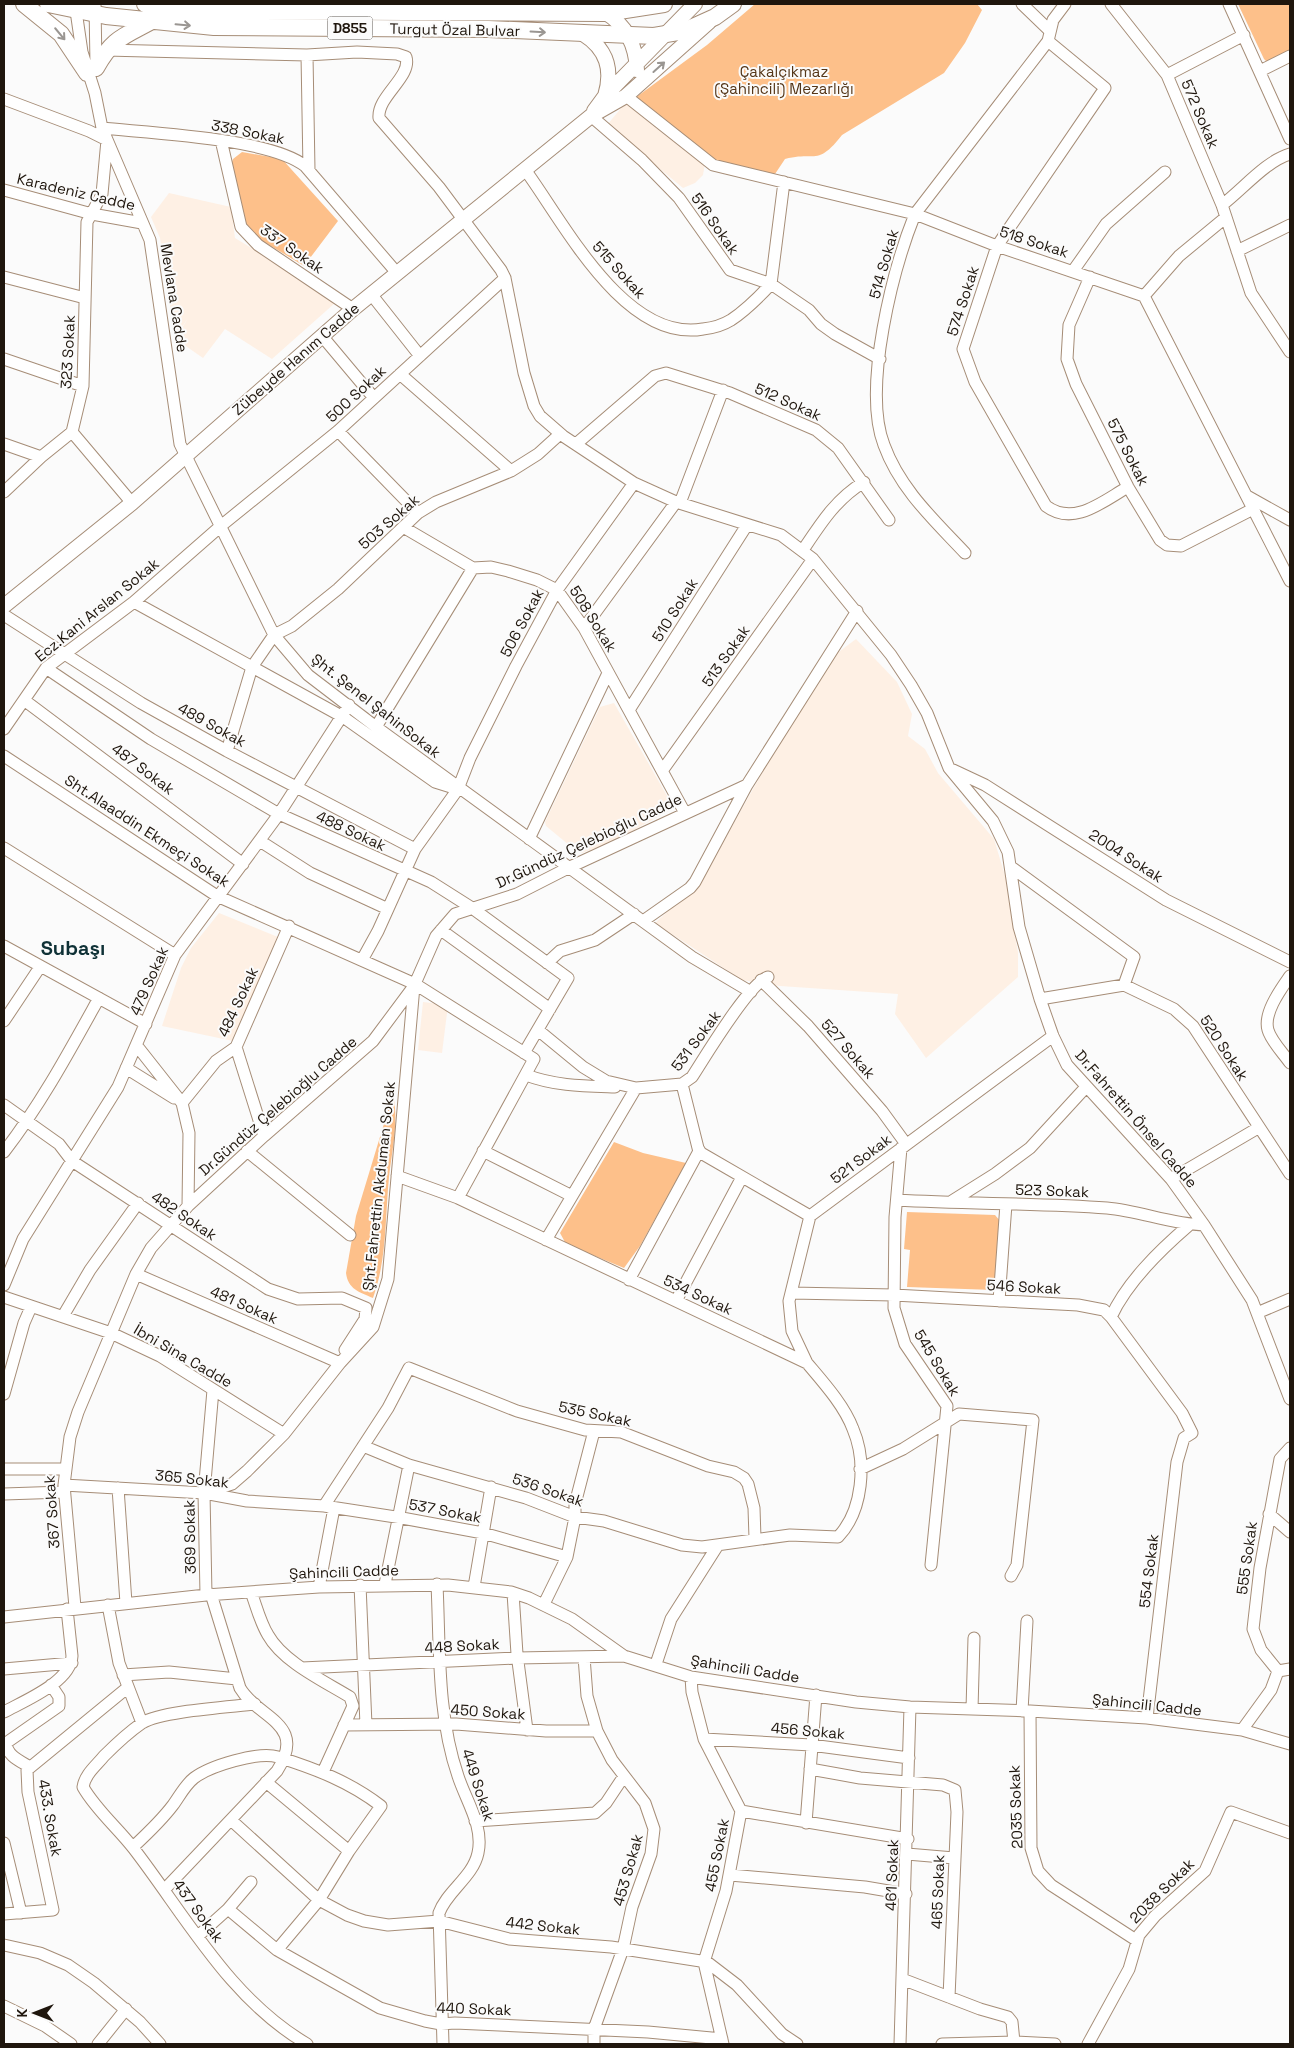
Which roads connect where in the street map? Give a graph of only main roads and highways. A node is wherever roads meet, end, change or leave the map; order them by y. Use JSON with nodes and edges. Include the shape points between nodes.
{"nodes":[{"id":1,"x":24,"y":4,"type":"edge"},
{"id":2,"x":48,"y":4,"type":"edge"},
{"id":3,"x":145,"y":4,"type":"edge"},
{"id":4,"x":662,"y":4,"type":"edge"},
{"id":5,"x":695,"y":4,"type":"edge"},
{"id":6,"x":733,"y":4,"type":"edge"},
{"id":7,"x":75,"y":7,"type":"edge"},
{"id":8,"x":506,"y":8,"type":"edge"},
{"id":9,"x":95,"y":9,"type":"edge"},
{"id":10,"x":606,"y":13,"type":"junction"},
{"id":11,"x":715,"y":17,"type":"junction"},
{"id":12,"x":150,"y":22,"type":"junction"},
{"id":13,"x":583,"y":34,"type":"junction"},
{"id":14,"x":628,"y":35,"type":"junction"},
{"id":15,"x":659,"y":36,"type":"junction"},
{"id":16,"x":636,"y":65,"type":"junction"},
{"id":17,"x":631,"y":92,"type":"junction"},
{"id":18,"x":605,"y":96,"type":"junction"},
{"id":19,"x":591,"y":116,"type":"junction"},
{"id":20,"x":4,"y":606,"type":"edge"}],
"edges":[{"from":1,"to":12,"type":"highway","one_way":true,"via":[[61,34],[92,71],[115,41]]},
{"from":2,"to":7,"type":"highway","name":"Turgut Özal Bulvar","number":"D855"},
{"from":3,"to":8,"type":"highway","name":"Turgut Özal Bulvar","number":"D855","via":[[212,11]]},
{"from":4,"to":10,"type":"highway","name":"Turgut Özal Bulvar","number":"D855"},
{"from":5,"to":15,"type":"main road","name":"Zübeyde Hanım Cadde"},
{"from":6,"to":11,"type":"highway","name":"Zübeyde Hanım Cadde","number":"D855"},
{"from":7,"to":9,"type":"highway","name":"Turgut Özal Bulvar","number":"D855"},
{"from":8,"to":10,"type":"highway","name":"Turgut Özal Bulvar","number":"D855"},
{"from":9,"to":12,"type":"highway","name":"Turgut Özal Bulvar","number":"D855"},
{"from":10,"to":14,"type":"main road"},
{"from":11,"to":15,"type":"highway","name":"Zübeyde Hanım Cadde","number":"D855","via":[[684,31]]},
{"from":17,"to":11,"type":"main road","name":"Zübeyde Hanım Cadde","one_way":true},
{"from":12,"to":13,"type":"highway","name":"Turgut Özal Bulvar","number":"D855","one_way":true,"via":[[214,27],[488,29]]},
{"from":13,"to":14,"type":"highway","name":"Turgut Özal Bulvar","number":"D855"},
{"from":13,"to":18,"type":"main road","via":[[599,46],[607,62],[610,77]]},
{"from":14,"to":15,"type":"highway","name":"Turgut Özal Bulvar","number":"D855"},
{"from":14,"to":16,"type":"main road","via":[[635,51]]},
{"from":15,"to":16,"type":"main road","name":"Zübeyde Hanım Cadde"},
{"from":16,"to":17,"type":"main road"},
{"from":16,"to":18,"type":"main road","name":"Zübeyde Hanım Cadde"},
{"from":17,"to":19,"type":"main road","name":"Zübeyde Hanım Cadde"},
{"from":18,"to":19,"type":"main road","name":"Zübeyde Hanım Cadde"},
{"from":19,"to":20,"type":"main road","name":"Zübeyde Hanım Cadde","via":[[353,309],[132,503]]}]}
